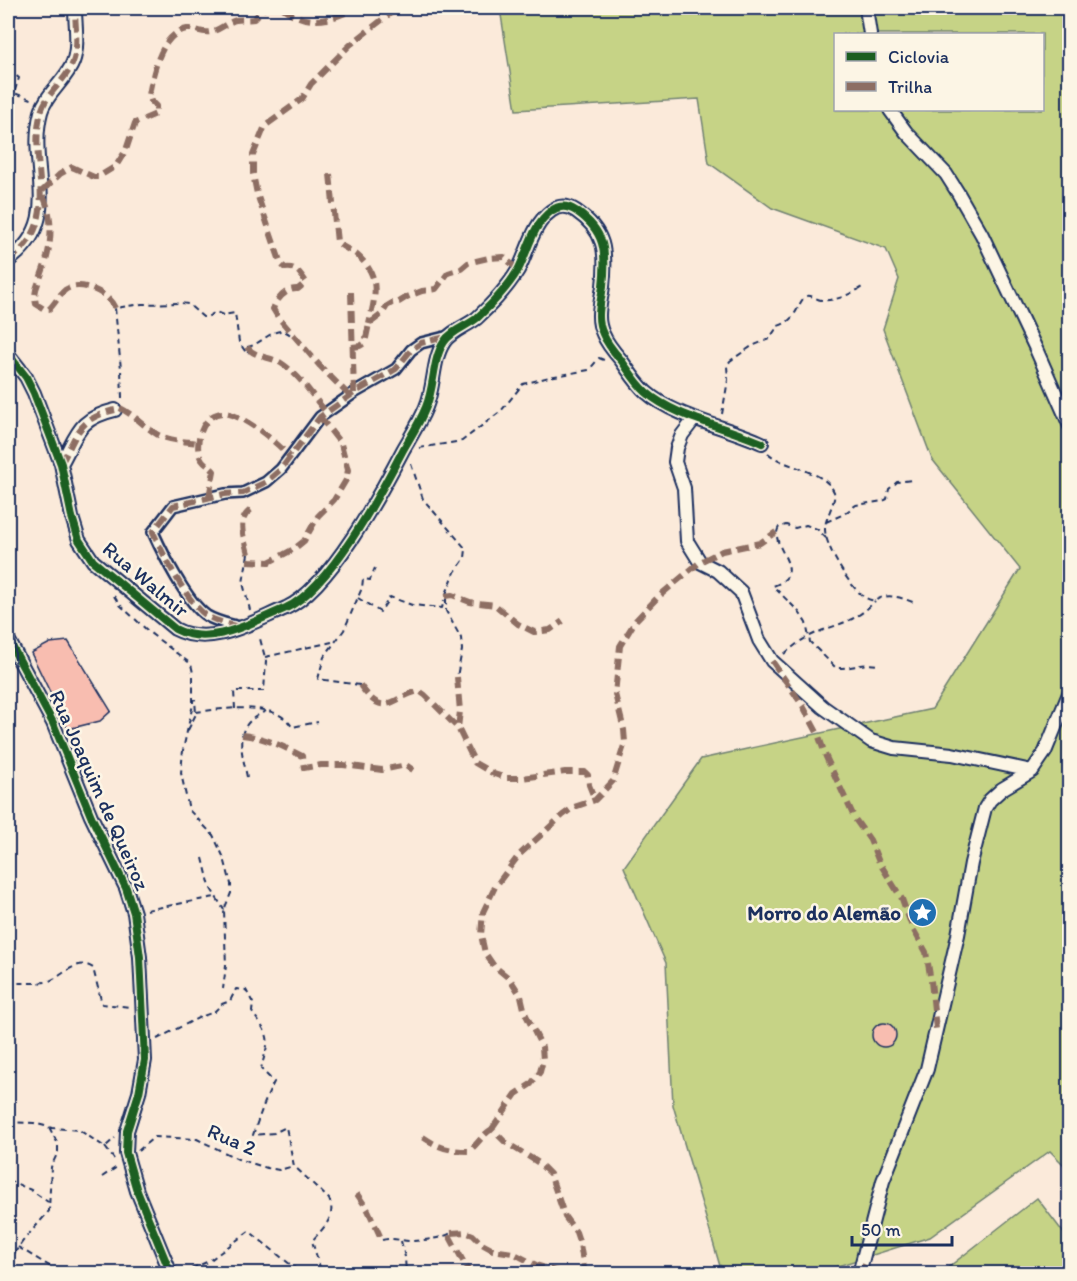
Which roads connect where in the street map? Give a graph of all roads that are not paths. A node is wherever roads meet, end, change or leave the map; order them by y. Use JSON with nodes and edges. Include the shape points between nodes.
{"nodes":[{"id":1,"x":75,"y":8,"type":"edge"},
{"id":2,"x":866,"y":8,"type":"edge"},
{"id":3,"x":870,"y":33,"type":"edge"},
{"id":4,"x":891,"y":111,"type":"edge"},
{"id":5,"x":8,"y":261,"type":"edge"},
{"id":6,"x":449,"y":336,"type":"junction"},
{"id":7,"x":8,"y":354,"type":"edge"},
{"id":8,"x":115,"y":410,"type":"road end"},
{"id":9,"x":695,"y":418,"type":"junction"},
{"id":10,"x":1070,"y":426,"type":"edge"},
{"id":11,"x":762,"y":443,"type":"road end"},
{"id":12,"x":61,"y":464,"type":"junction"},
{"id":13,"x":239,"y":627,"type":"junction"},
{"id":14,"x":8,"y":639,"type":"edge"},
{"id":15,"x":1070,"y":692,"type":"edge"},
{"id":16,"x":1032,"y":771,"type":"junction"},
{"id":17,"x":171,"y":1274,"type":"edge"},
{"id":18,"x":859,"y":1274,"type":"edge"}],
"edges":[{"from":1,"to":5,"type":"street","via":[[73,62],[41,112],[39,222]]},
{"from":2,"to":3,"type":"street"},
{"from":4,"to":10,"type":"street","via":[[946,174],[963,201]]},
{"from":6,"to":9,"type":"street","via":[[495,300],[518,270],[544,216],[556,207],[568,207],[593,224],[601,238],[603,285],[599,322],[605,339],[646,392]]},
{"from":6,"to":13,"type":"street","name":"Rua Walmir","via":[[437,357],[427,405],[406,451],[351,538],[298,603]]},
{"from":6,"to":13,"type":"street","via":[[421,343],[396,369],[320,417],[281,469],[266,482],[243,493],[173,506],[153,532],[202,612]]},
{"from":7,"to":12,"type":"street","name":"Rua Walmir","via":[[26,377]]},
{"from":8,"to":12,"type":"street","via":[[92,417],[82,425]]},
{"from":9,"to":11,"type":"street"},
{"from":9,"to":16,"type":"street","via":[[682,435],[675,462],[684,488],[687,541],[700,562],[718,571],[741,592],[759,640],[772,660],[823,707],[872,741]]},
{"from":12,"to":13,"type":"street","name":"Rua Walmir","via":[[76,531],[93,561],[183,633],[212,636]]},
{"from":14,"to":17,"type":"street","name":"Rua Joaquim de Queiroz","via":[[53,723],[134,913],[146,1044],[144,1072],[126,1136],[127,1158]]},
{"from":15,"to":16,"type":"street","via":[[1045,752]]},
{"from":16,"to":18,"type":"street","via":[[1002,789],[985,808],[927,1069],[883,1181]]}]}
